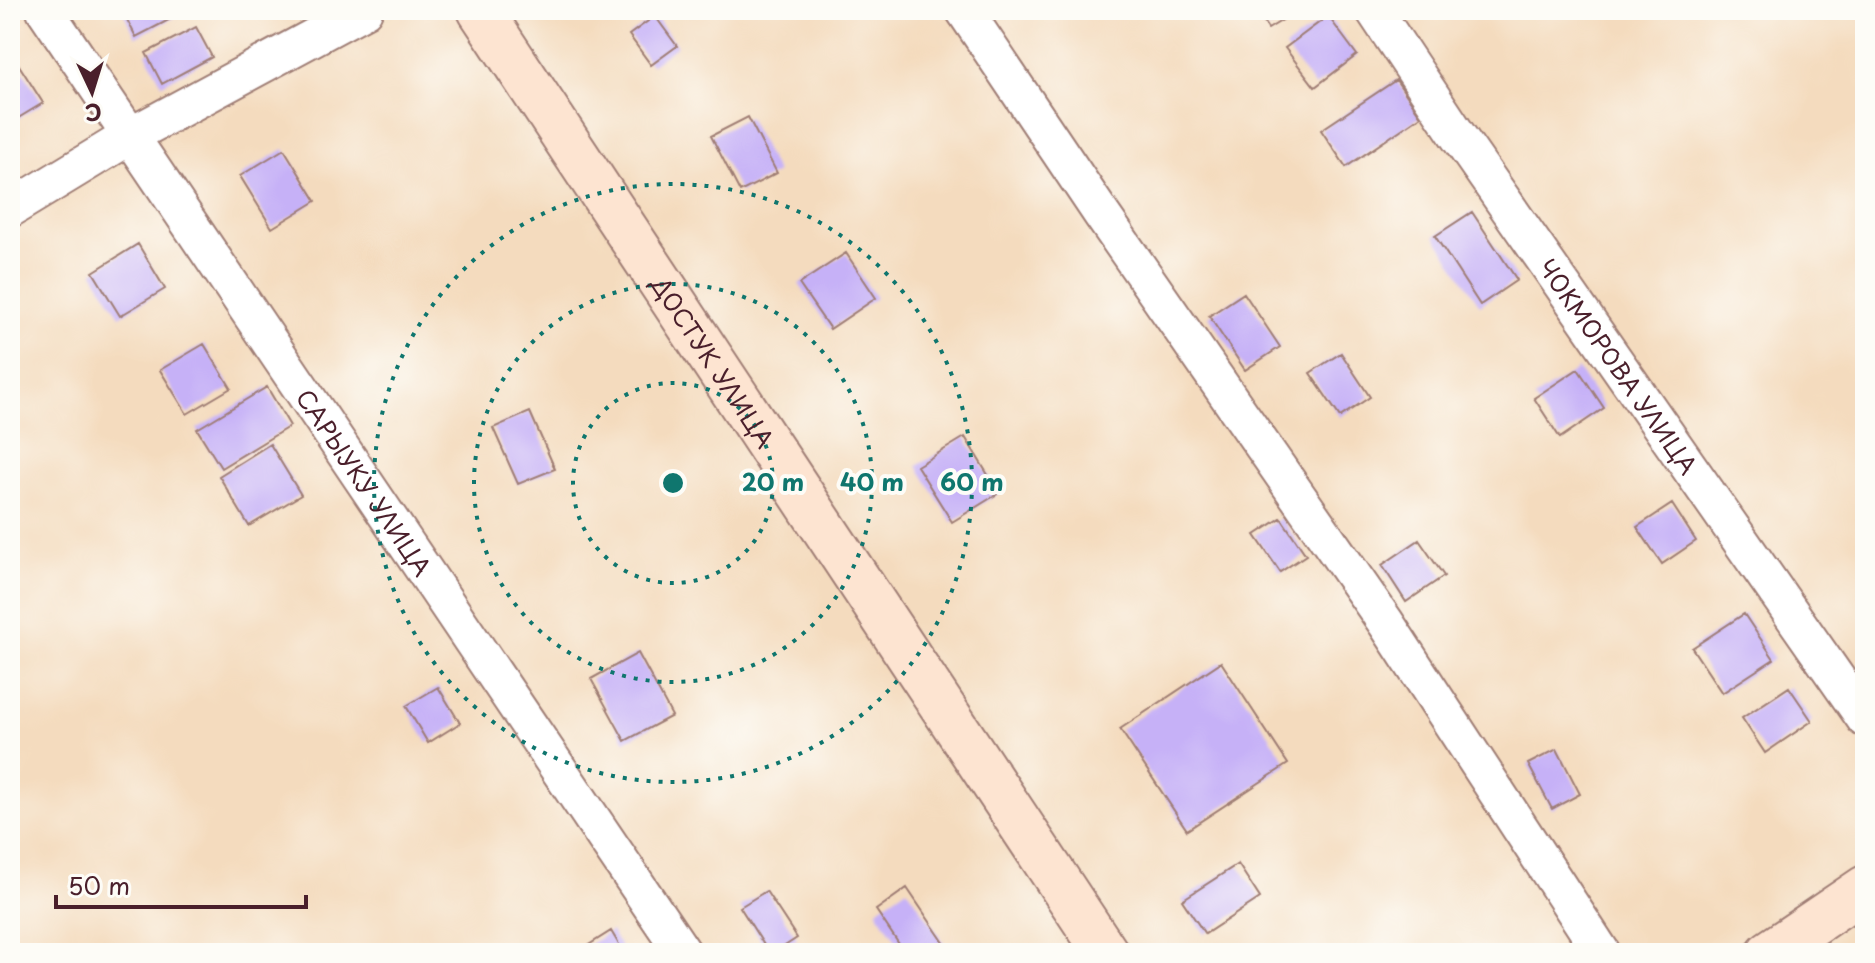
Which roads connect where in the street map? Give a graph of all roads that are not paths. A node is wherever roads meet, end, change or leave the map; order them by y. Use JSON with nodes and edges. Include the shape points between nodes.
{"nodes":[{"id":1,"x":45,"y":10,"type":"edge"},
{"id":2,"x":364,"y":10,"type":"edge"},
{"id":3,"x":480,"y":10,"type":"edge"},
{"id":4,"x":964,"y":10,"type":"edge"},
{"id":5,"x":1374,"y":10,"type":"edge"},
{"id":6,"x":130,"y":136,"type":"junction"},
{"id":7,"x":10,"y":209,"type":"edge"},
{"id":8,"x":1865,"y":719,"type":"edge"},
{"id":9,"x":1865,"y":888,"type":"edge"},
{"id":10,"x":683,"y":953,"type":"edge"},
{"id":11,"x":1106,"y":953,"type":"edge"},
{"id":12,"x":1602,"y":953,"type":"edge"},
{"id":13,"x":1769,"y":953,"type":"edge"}],
"edges":[{"from":1,"to":6,"type":"street","name":"САРЫУКУ УЛИЦА"},
{"from":2,"to":6,"type":"street"},
{"from":3,"to":11,"type":"main road","name":"ДОСТУК УЛИЦА"},
{"from":4,"to":12,"type":"street","via":[[1386,623]]},
{"from":5,"to":8,"type":"street","name":"ЧОКМОРОВА УЛИЦА"},
{"from":6,"to":7,"type":"street"},
{"from":6,"to":10,"type":"street","name":"САРЫУКУ УЛИЦА"},
{"from":9,"to":13,"type":"main road"}]}
